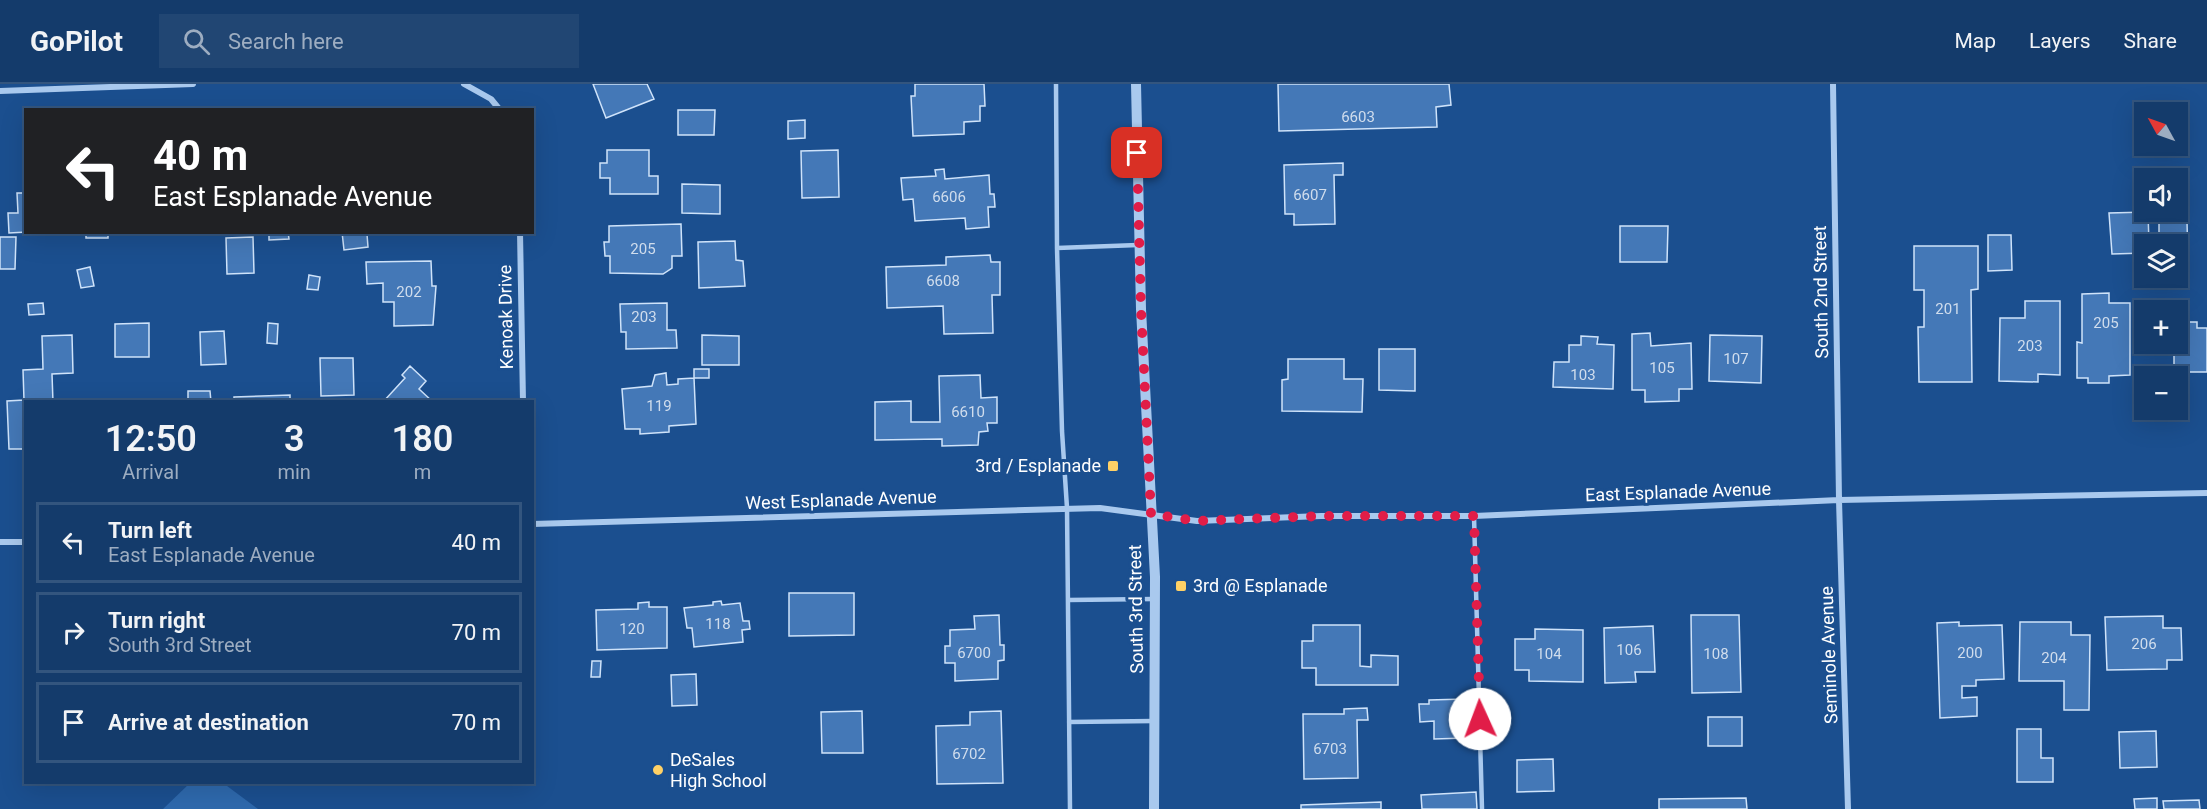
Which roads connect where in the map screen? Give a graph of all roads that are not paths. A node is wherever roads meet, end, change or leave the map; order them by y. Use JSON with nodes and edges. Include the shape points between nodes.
{"nodes":[{"id":1,"x":193,"y":84,"type":"edge"},
{"id":2,"x":464,"y":84,"type":"edge"},
{"id":3,"x":1056,"y":84,"type":"edge"},
{"id":4,"x":1136,"y":84,"type":"edge"},
{"id":5,"x":1833,"y":84,"type":"edge"},
{"id":6,"x":0,"y":91,"type":"edge"},
{"id":7,"x":498,"y":108,"type":"edge"},
{"id":8,"x":520,"y":234,"type":"edge"},
{"id":9,"x":1140,"y":245,"type":"junction"},
{"id":10,"x":1057,"y":248,"type":"junction"},
{"id":11,"x":522,"y":400,"type":"edge"},
{"id":12,"x":2207,"y":493,"type":"edge"},
{"id":13,"x":1839,"y":500,"type":"junction"},
{"id":14,"x":1067,"y":508,"type":"junction"},
{"id":15,"x":1151,"y":514,"type":"junction"},
{"id":16,"x":1474,"y":516,"type":"junction"},
{"id":17,"x":534,"y":524,"type":"edge"},
{"id":18,"x":0,"y":542,"type":"edge"},
{"id":19,"x":24,"y":542,"type":"edge"},
{"id":20,"x":1154,"y":598,"type":"junction"},
{"id":21,"x":1068,"y":600,"type":"junction"},
{"id":22,"x":1154,"y":721,"type":"junction"},
{"id":23,"x":1069,"y":722,"type":"junction"},
{"id":24,"x":1070,"y":809,"type":"edge"},
{"id":25,"x":1154,"y":809,"type":"edge"},
{"id":26,"x":1482,"y":809,"type":"edge"},
{"id":27,"x":1848,"y":809,"type":"edge"}],
"edges":[{"from":1,"to":6,"type":"street"},
{"from":2,"to":7,"type":"street","via":[[491,99]]},
{"from":3,"to":10,"type":"lane"},
{"from":4,"to":9,"type":"street","name":"South 3rd Street"},
{"from":5,"to":13,"type":"street","name":"South 2nd Street"},
{"from":8,"to":11,"type":"street","name":"Kenoak Drive"},
{"from":9,"to":10,"type":"lane"},
{"from":9,"to":15,"type":"street","name":"South 3rd Street"},
{"from":10,"to":14,"type":"lane"},
{"from":12,"to":13,"type":"street","name":"East Esplanade Avenue"},
{"from":13,"to":16,"type":"street","name":"East Esplanade Avenue"},
{"from":13,"to":27,"type":"street","name":"Seminole Avenue"},
{"from":14,"to":15,"type":"street","name":"West Esplanade Avenue"},
{"from":14,"to":17,"type":"street","name":"West Esplanade Avenue"},
{"from":14,"to":21,"type":"lane"},
{"from":15,"to":16,"type":"street","name":"East Esplanade Avenue","via":[[1197,521]]},
{"from":15,"to":20,"type":"street","name":"South 3rd Street"},
{"from":16,"to":26,"type":"lane"},
{"from":18,"to":19,"type":"street"},
{"from":20,"to":21,"type":"lane"},
{"from":20,"to":22,"type":"street","name":"South 3rd Street"},
{"from":21,"to":23,"type":"lane"},
{"from":22,"to":23,"type":"lane"},
{"from":22,"to":25,"type":"street","name":"South 3rd Street"},
{"from":23,"to":24,"type":"lane"}]}
